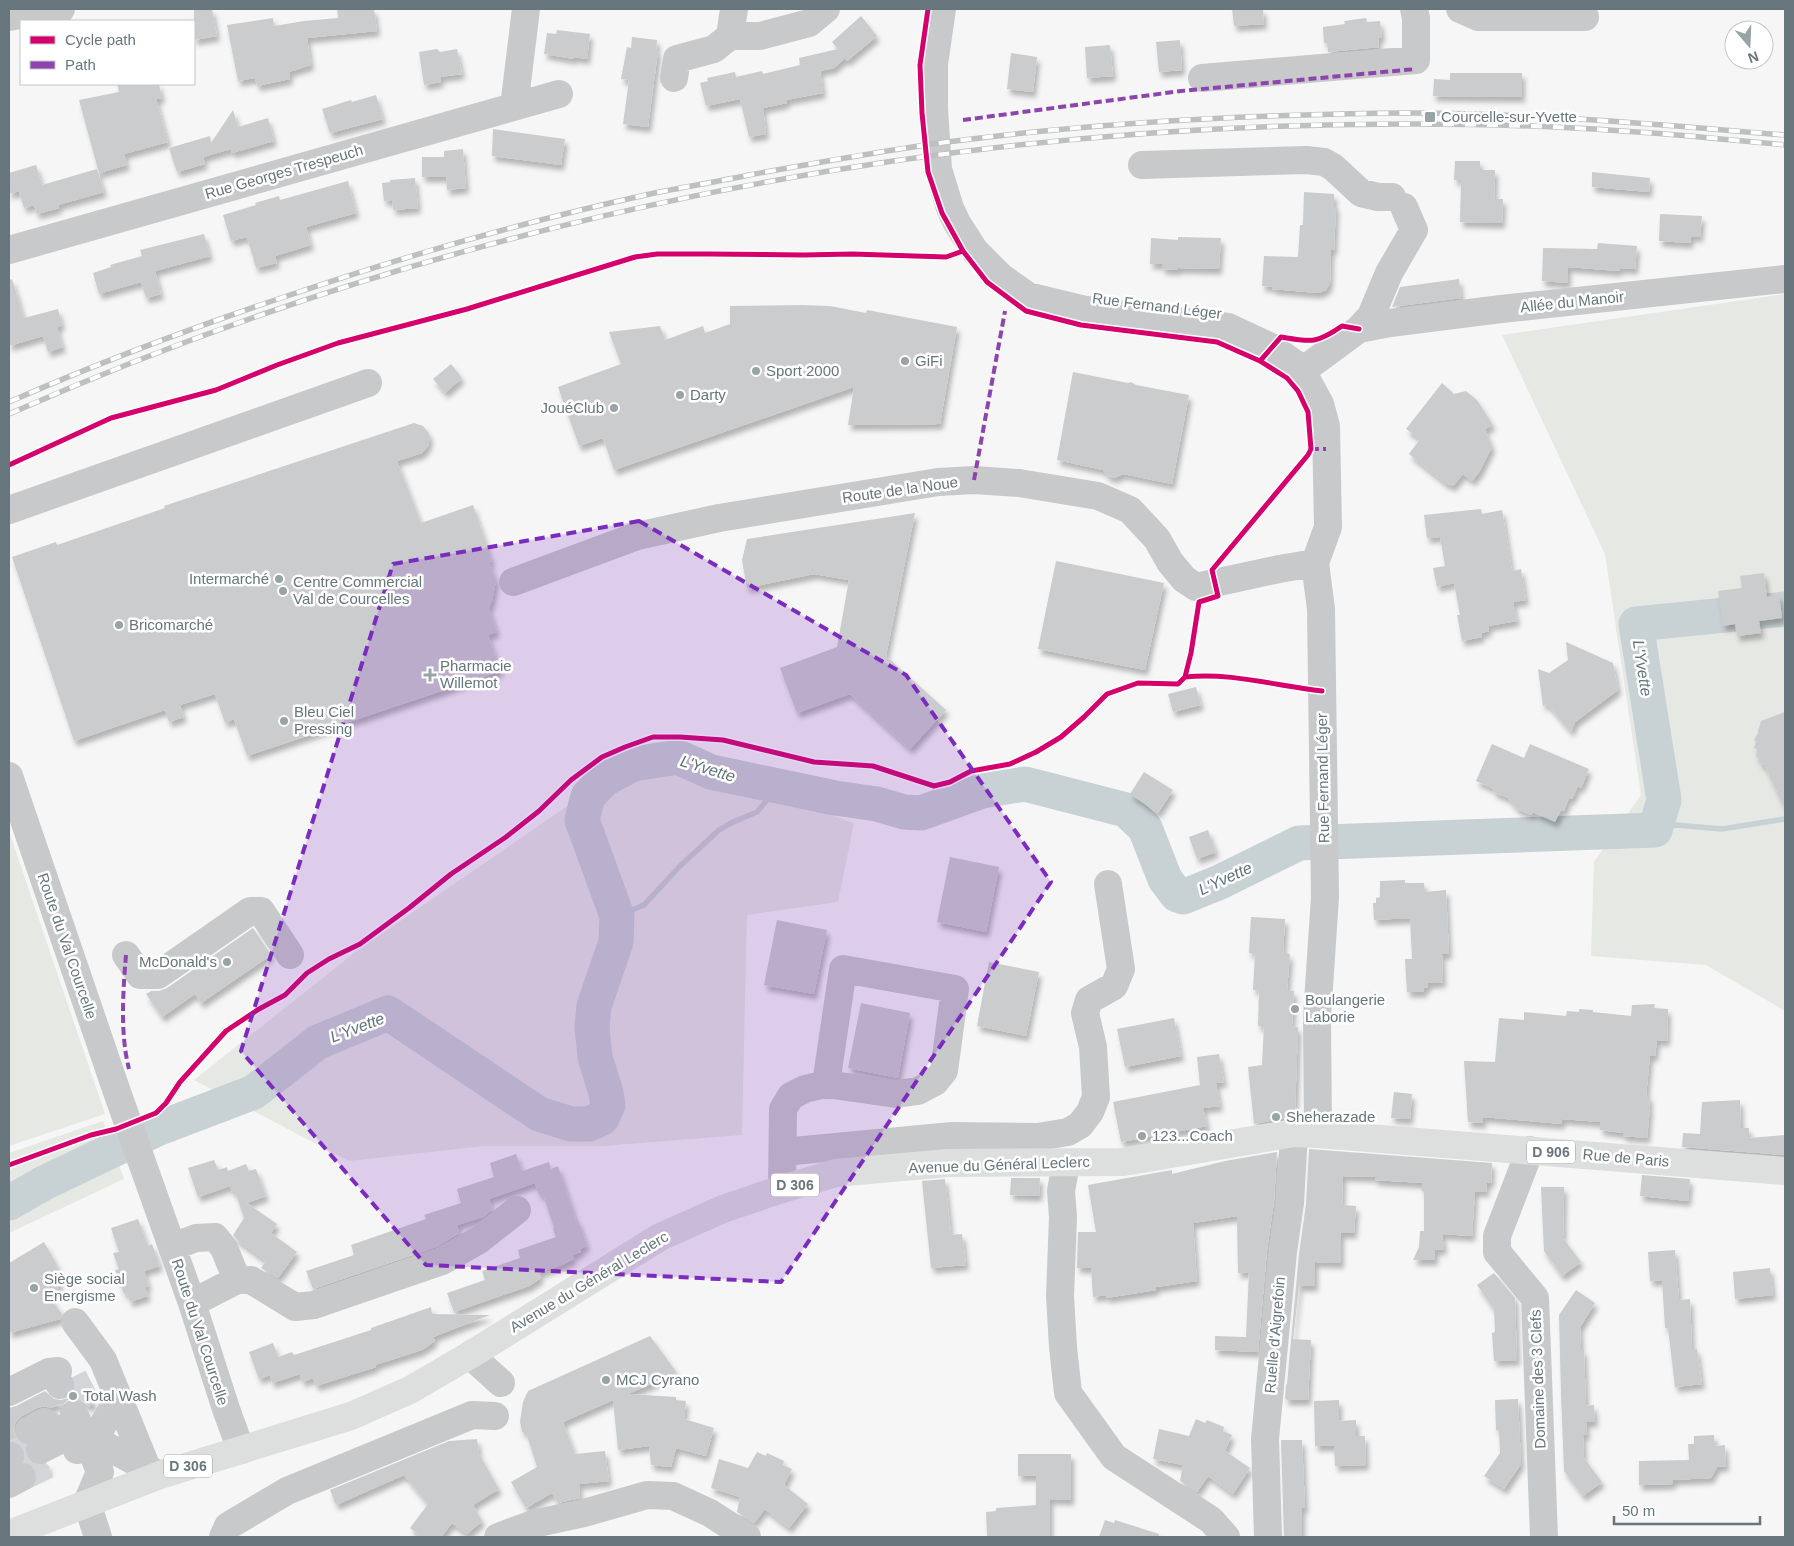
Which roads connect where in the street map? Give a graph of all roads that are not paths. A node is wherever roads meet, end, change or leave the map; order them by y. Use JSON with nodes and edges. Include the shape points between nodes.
{"nodes":[{"id":1,"x":61,"y":9,"type":"edge"},
{"id":2,"x":526,"y":9,"type":"edge"},
{"id":3,"x":734,"y":9,"type":"edge"},
{"id":4,"x":826,"y":9,"type":"edge"},
{"id":5,"x":942,"y":9,"type":"edge"},
{"id":6,"x":1414,"y":9,"type":"edge"},
{"id":7,"x":1460,"y":9,"type":"edge"},
{"id":8,"x":1585,"y":17,"type":"dead end"},
{"id":9,"x":9,"y":18,"type":"edge"},
{"id":10,"x":730,"y":36,"type":"junction"},
{"id":11,"x":674,"y":78,"type":"dead end"},
{"id":12,"x":1202,"y":78,"type":"dead end"},
{"id":13,"x":559,"y":94,"type":"dead end"},
{"id":14,"x":514,"y":107,"type":"junction"},
{"id":15,"x":1142,"y":165,"type":"dead end"},
{"id":16,"x":9,"y":250,"type":"edge"},
{"id":17,"x":1785,"y":279,"type":"edge"},
{"id":18,"x":1359,"y":329,"type":"junction"},
{"id":19,"x":1302,"y":370,"type":"junction"},
{"id":20,"x":368,"y":383,"type":"dead end"},
{"id":21,"x":9,"y":510,"type":"edge"},
{"id":22,"x":1315,"y":563,"type":"junction"},
{"id":23,"x":513,"y":582,"type":"dead end"},
{"id":24,"x":9,"y":776,"type":"edge"},
{"id":25,"x":1108,"y":884,"type":"dead end"},
{"id":26,"x":126,"y":955,"type":"dead end"},
{"id":27,"x":290,"y":955,"type":"dead end"},
{"id":28,"x":826,"y":1084,"type":"junction"},
{"id":29,"x":1306,"y":1134,"type":"junction"},
{"id":30,"x":1530,"y":1150,"type":"junction"},
{"id":31,"x":782,"y":1152,"type":"junction"},
{"id":32,"x":1066,"y":1163,"type":"junction"},
{"id":33,"x":1785,"y":1172,"type":"edge"},
{"id":34,"x":782,"y":1189,"type":"junction"},
{"id":35,"x":516,"y":1210,"type":"dead end"},
{"id":36,"x":172,"y":1247,"type":"junction"},
{"id":37,"x":237,"y":1280,"type":"junction"},
{"id":38,"x":192,"y":1303,"type":"junction"},
{"id":39,"x":75,"y":1322,"type":"dead end"},
{"id":40,"x":470,"y":1355,"type":"junction"},
{"id":41,"x":64,"y":1378,"type":"dead end"},
{"id":42,"x":501,"y":1383,"type":"dead end"},
{"id":43,"x":9,"y":1392,"type":"edge"},
{"id":44,"x":119,"y":1398,"type":"junction"},
{"id":45,"x":495,"y":1416,"type":"dead end"},
{"id":46,"x":61,"y":1435,"type":"junction"},
{"id":47,"x":241,"y":1450,"type":"junction"},
{"id":48,"x":153,"y":1472,"type":"junction"},
{"id":49,"x":87,"y":1503,"type":"junction"},
{"id":50,"x":9,"y":1534,"type":"edge"},
{"id":51,"x":98,"y":1537,"type":"edge"},
{"id":52,"x":223,"y":1537,"type":"edge"},
{"id":53,"x":498,"y":1537,"type":"edge"},
{"id":54,"x":746,"y":1537,"type":"edge"},
{"id":55,"x":1226,"y":1537,"type":"edge"},
{"id":56,"x":1268,"y":1537,"type":"edge"},
{"id":57,"x":1544,"y":1537,"type":"edge"}],
"edges":[{"from":1,"to":9,"type":"street"},
{"from":2,"to":14,"type":"street"},
{"from":3,"to":10,"type":"street"},
{"from":4,"to":10,"type":"street","via":[[809,23],[760,36]]},
{"from":5,"to":19,"type":"street","name":"Rue Fernand Léger","via":[[934,64],[938,168],[957,223],[981,258],[1028,296],[1086,310],[1228,327],[1272,347]]},
{"from":6,"to":12,"type":"street","via":[[1416,60]]},
{"from":7,"to":8,"type":"street","via":[[1478,17]]},
{"from":10,"to":11,"type":"street","via":[[714,49],[678,59]]},
{"from":13,"to":14,"type":"street","name":"Rue Georges Trespeuch"},
{"from":14,"to":16,"type":"street","name":"Rue Georges Trespeuch"},
{"from":15,"to":18,"type":"street","via":[[1324,162],[1361,193],[1398,202],[1414,230],[1389,273],[1371,316]]},
{"from":17,"to":18,"type":"street","name":"Allée du Manoir","via":[[1501,309]]},
{"from":18,"to":19,"type":"street"},
{"from":19,"to":22,"type":"street","name":"Rue Fernand Léger","via":[[1320,404],[1326,426],[1328,527]]},
{"from":20,"to":21,"type":"street"},
{"from":22,"to":23,"type":"street","name":"Route de la Noue","via":[[1196,587],[1184,579],[1157,539],[1130,510],[1098,496],[1019,483],[974,480],[938,482],[719,518],[637,536]]},
{"from":22,"to":29,"type":"street","name":"Rue Fernand Léger","via":[[1321,609],[1326,897],[1317,1017],[1316,1100]]},
{"from":24,"to":36,"type":"street","name":"Route du Val Courcelle"},
{"from":25,"to":31,"type":"street","via":[[1121,969],[1114,986],[1089,1000],[1085,1013],[1093,1047],[1096,1097],[1080,1125],[1068,1132],[1038,1137],[952,1136]]},
{"from":26,"to":27,"type":"street","via":[[140,975],[158,975],[250,911],[261,911]]},
{"from":28,"to":28,"type":"street","via":[[896,1094],[918,1091],[935,1082],[944,1071],[955,989],[843,969]]},
{"from":28,"to":31,"type":"street","via":[[805,1089],[787,1102],[783,1109]]},
{"from":29,"to":30,"type":"main road","name":"Rue de Paris","number":"D 906"},
{"from":29,"to":32,"type":"main road","name":"Avenue du Général Leclerc","number":"D 306","via":[[1124,1162]]},
{"from":29,"to":56,"type":"street","name":"Ruelle d'Aigrefoin","via":[[1290,1203],[1283,1252],[1265,1439]]},
{"from":30,"to":33,"type":"main road","name":"Rue de Paris","number":"D 906"},
{"from":30,"to":57,"type":"street","name":"Domaine des 3 Clefs","via":[[1497,1236],[1497,1252],[1534,1298]]},
{"from":31,"to":34,"type":"street"},
{"from":32,"to":34,"type":"main road","name":"Avenue du Général Leclerc","number":"D 306","via":[[948,1164],[845,1172]]},
{"from":32,"to":55,"type":"street","via":[[1061,1191],[1060,1296],[1068,1393],[1114,1457],[1211,1520]]},
{"from":34,"to":40,"type":"main road","name":"Avenue du Général Leclerc","number":"D 306","via":[[723,1209],[660,1237]]},
{"from":35,"to":37,"type":"street","via":[[479,1240],[442,1261],[314,1305],[295,1306],[251,1280]]},
{"from":36,"to":37,"type":"street","via":[[196,1238],[215,1237],[224,1248]]},
{"from":36,"to":38,"type":"street","name":"Route du Val Courcelle"},
{"from":37,"to":38,"type":"street"},
{"from":38,"to":47,"type":"street","name":"Route du Val Courcelle"},
{"from":39,"to":44,"type":"street","via":[[103,1360]]},
{"from":40,"to":42,"type":"street"},
{"from":40,"to":47,"type":"main road","name":"Avenue du Général Leclerc","number":"D 306","via":[[410,1390],[351,1416]]},
{"from":41,"to":43,"type":"street","via":[[49,1372]]},
{"from":44,"to":46,"type":"street"},
{"from":44,"to":48,"type":"street"},
{"from":45,"to":52,"type":"street","via":[[472,1415],[287,1491],[228,1526]]},
{"from":46,"to":48,"type":"street","via":[[101,1444]]},
{"from":46,"to":49,"type":"street","via":[[100,1472]]},
{"from":47,"to":48,"type":"main road","name":"Avenue du Général Leclerc","number":"D 306"},
{"from":48,"to":49,"type":"main road","name":"Avenue du Général Leclerc","number":"D 306"},
{"from":49,"to":50,"type":"main road","name":"Avenue du Général Leclerc","number":"D 306"},
{"from":49,"to":51,"type":"street"},
{"from":53,"to":54,"type":"street","via":[[533,1524],[647,1495],[673,1496],[710,1513]]}]}
